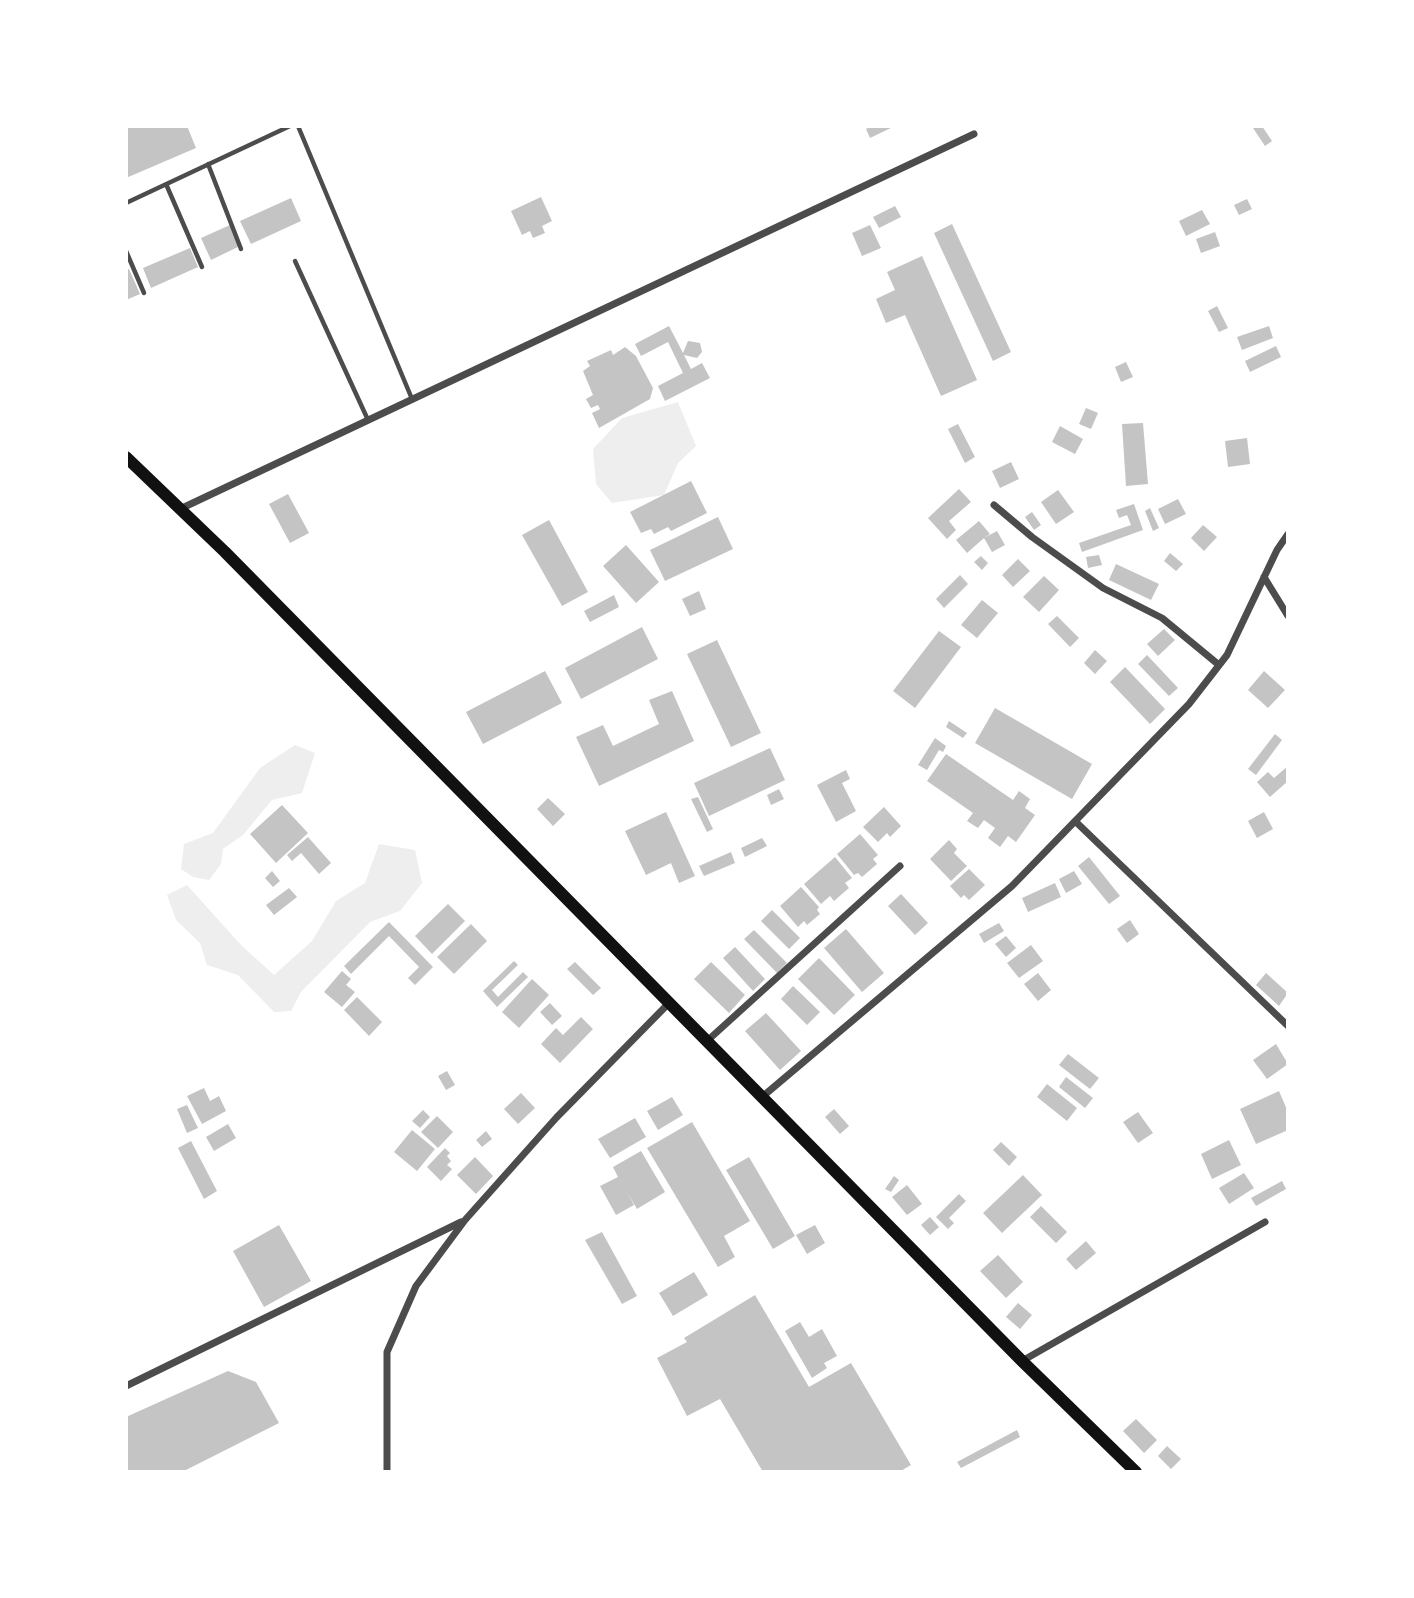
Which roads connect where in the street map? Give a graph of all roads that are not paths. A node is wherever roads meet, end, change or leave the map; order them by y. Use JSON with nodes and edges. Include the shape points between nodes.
{"nodes":[{"id":1,"x":290,"y":126,"type":"edge"},
{"id":2,"x":298,"y":126,"type":"edge"},
{"id":3,"x":974,"y":134,"type":"dead end"},
{"id":4,"x":208,"y":164,"type":"junction"},
{"id":5,"x":166,"y":184,"type":"junction"},
{"id":6,"x":126,"y":203,"type":"edge"},
{"id":7,"x":241,"y":249,"type":"dead end"},
{"id":8,"x":126,"y":251,"type":"edge"},
{"id":9,"x":295,"y":261,"type":"dead end"},
{"id":10,"x":202,"y":267,"type":"dead end"},
{"id":11,"x":144,"y":293,"type":"dead end"},
{"id":12,"x":412,"y":399,"type":"junction"},
{"id":13,"x":368,"y":420,"type":"junction"},
{"id":14,"x":126,"y":457,"type":"edge"},
{"id":15,"x":994,"y":505,"type":"dead end"},
{"id":16,"x":180,"y":509,"type":"junction"},
{"id":17,"x":1288,"y":534,"type":"edge"},
{"id":18,"x":1264,"y":577,"type":"junction"},
{"id":19,"x":1288,"y":616,"type":"edge"},
{"id":20,"x":1219,"y":665,"type":"junction"},
{"id":21,"x":1076,"y":822,"type":"junction"},
{"id":22,"x":900,"y":866,"type":"dead end"},
{"id":23,"x":669,"y":1003,"type":"junction"},
{"id":24,"x":1288,"y":1026,"type":"edge"},
{"id":25,"x":706,"y":1041,"type":"junction"},
{"id":26,"x":762,"y":1097,"type":"junction"},
{"id":27,"x":465,"y":1220,"type":"junction"},
{"id":28,"x":1265,"y":1222,"type":"dead end"},
{"id":29,"x":1022,"y":1361,"type":"junction"},
{"id":30,"x":126,"y":1386,"type":"edge"},
{"id":31,"x":387,"y":1472,"type":"edge"},
{"id":32,"x":1136,"y":1472,"type":"edge"}],
"edges":[{"from":1,"to":4,"type":"lane"},
{"from":2,"to":12,"type":"lane"},
{"from":3,"to":12,"type":"street"},
{"from":4,"to":5,"type":"lane"},
{"from":4,"to":7,"type":"lane"},
{"from":5,"to":6,"type":"lane"},
{"from":5,"to":10,"type":"lane"},
{"from":8,"to":11,"type":"lane"},
{"from":9,"to":13,"type":"lane"},
{"from":12,"to":13,"type":"street"},
{"from":13,"to":16,"type":"street"},
{"from":14,"to":16,"type":"main road"},
{"from":15,"to":20,"type":"street","via":[[1103,588],[1162,618]]},
{"from":16,"to":23,"type":"main road"},
{"from":17,"to":18,"type":"street"},
{"from":18,"to":19,"type":"street"},
{"from":18,"to":20,"type":"street"},
{"from":20,"to":21,"type":"street","via":[[1189,704]]},
{"from":21,"to":24,"type":"street"},
{"from":21,"to":26,"type":"street","via":[[1013,886]]},
{"from":22,"to":25,"type":"street"},
{"from":23,"to":25,"type":"main road"},
{"from":23,"to":27,"type":"street","via":[[556,1118]]},
{"from":25,"to":26,"type":"main road"},
{"from":26,"to":29,"type":"main road"},
{"from":27,"to":30,"type":"street"},
{"from":27,"to":31,"type":"street","via":[[416,1286],[387,1352]]},
{"from":28,"to":29,"type":"street"},
{"from":29,"to":32,"type":"main road"}]}
